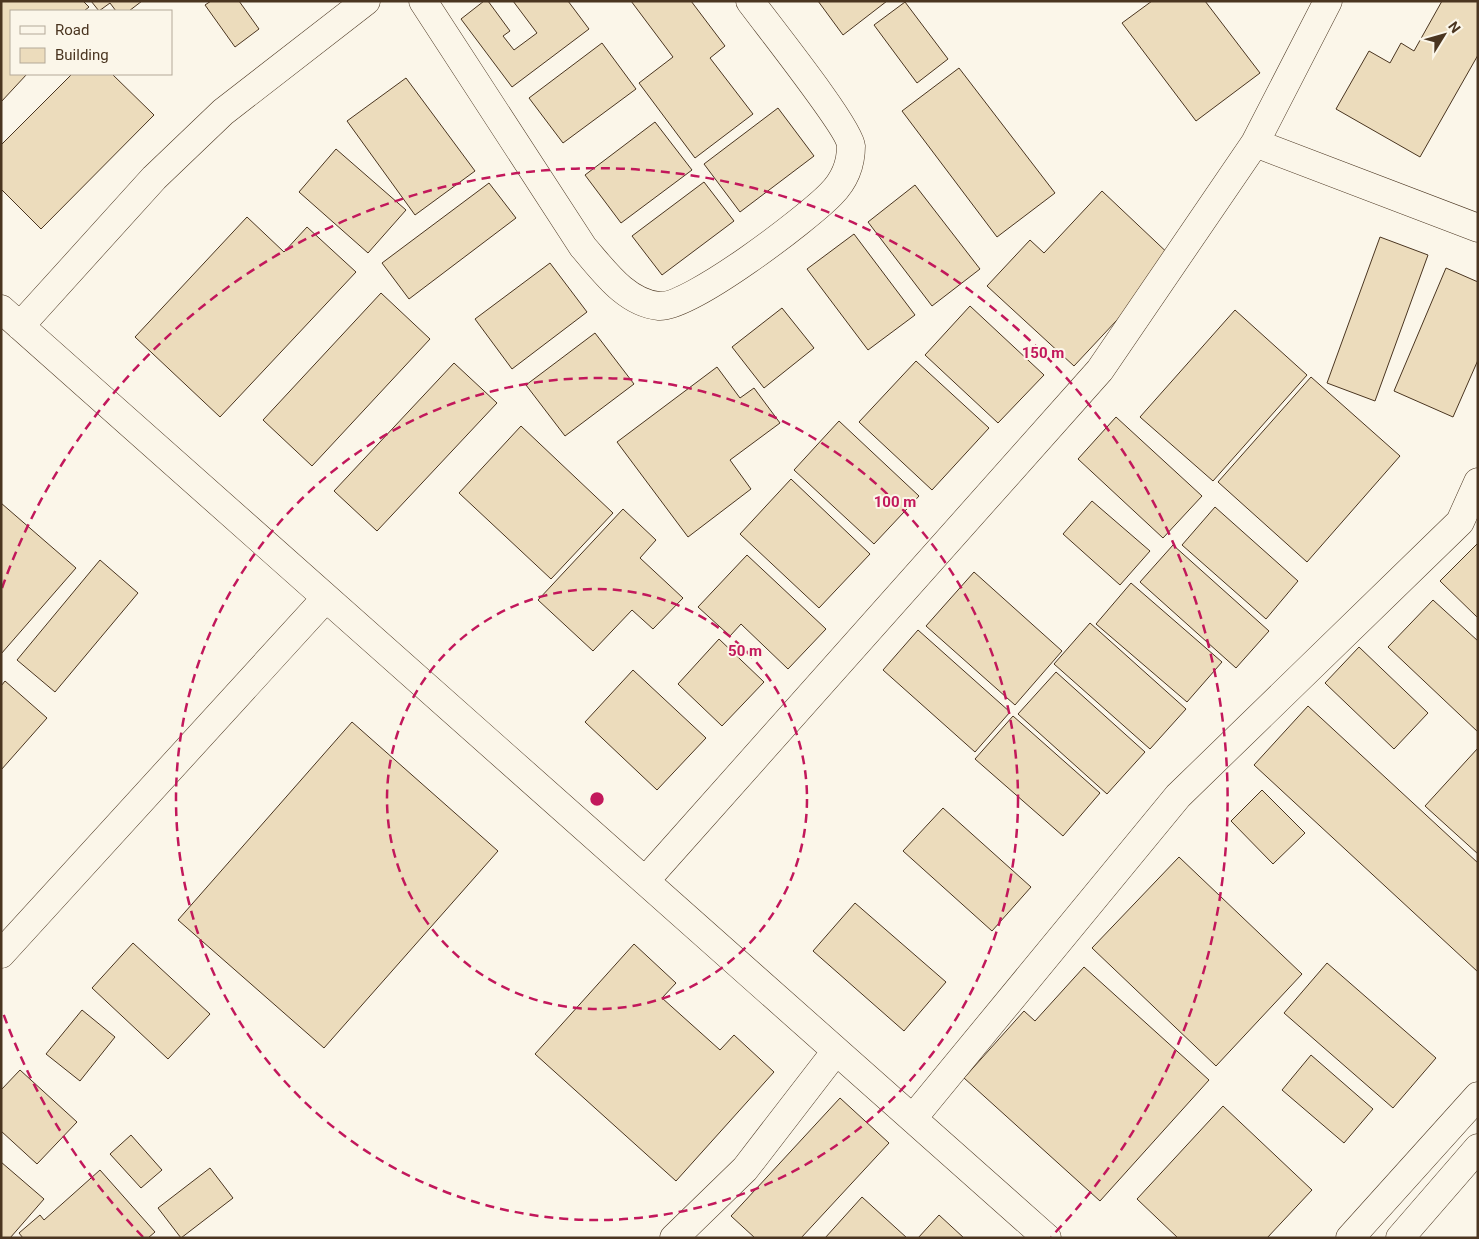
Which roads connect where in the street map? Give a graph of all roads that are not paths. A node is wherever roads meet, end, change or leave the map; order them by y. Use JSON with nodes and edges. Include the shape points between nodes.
{"nodes":[{"id":1,"x":366,"y":1,"type":"edge"},
{"id":2,"x":424,"y":1,"type":"edge"},
{"id":3,"x":750,"y":1,"type":"edge"},
{"id":4,"x":1328,"y":1,"type":"edge"},
{"id":5,"x":1255,"y":143,"type":"junction"},
{"id":6,"x":1478,"y":228,"type":"edge"},
{"id":7,"x":11,"y":318,"type":"edge"},
{"id":8,"x":1478,"y":482,"type":"edge"},
{"id":9,"x":326,"y":598,"type":"junction"},
{"id":10,"x":646,"y":881,"type":"junction"},
{"id":11,"x":1,"y":954,"type":"edge"},
{"id":12,"x":836,"y":1051,"type":"junction"},
{"id":13,"x":1478,"y":1096,"type":"edge"},
{"id":14,"x":913,"y":1118,"type":"junction"},
{"id":15,"x":1478,"y":1148,"type":"edge"},
{"id":16,"x":674,"y":1238,"type":"edge"},
{"id":17,"x":1047,"y":1238,"type":"edge"},
{"id":18,"x":1350,"y":1238,"type":"edge"},
{"id":19,"x":1400,"y":1238,"type":"edge"}],
"edges":[{"from":1,"to":7,"type":"street","via":[[223,112]]},
{"from":2,"to":3,"type":"street","via":[[584,248],[616,284],[641,303],[661,306],[682,300],[712,283],[794,227],[832,193],[849,168],[851,144],[836,116]]},
{"from":4,"to":5,"type":"street"},
{"from":5,"to":6,"type":"street"},
{"from":5,"to":10,"type":"street","via":[[1100,370]]},
{"from":7,"to":9,"type":"street"},
{"from":8,"to":14,"type":"street","via":[[1460,522],[1178,796]]},
{"from":9,"to":10,"type":"street"},
{"from":9,"to":11,"type":"street"},
{"from":10,"to":12,"type":"street"},
{"from":12,"to":14,"type":"street"},
{"from":12,"to":16,"type":"street","via":[[745,1169]]},
{"from":13,"to":18,"type":"street"},
{"from":14,"to":17,"type":"street"},
{"from":15,"to":19,"type":"street"}]}
